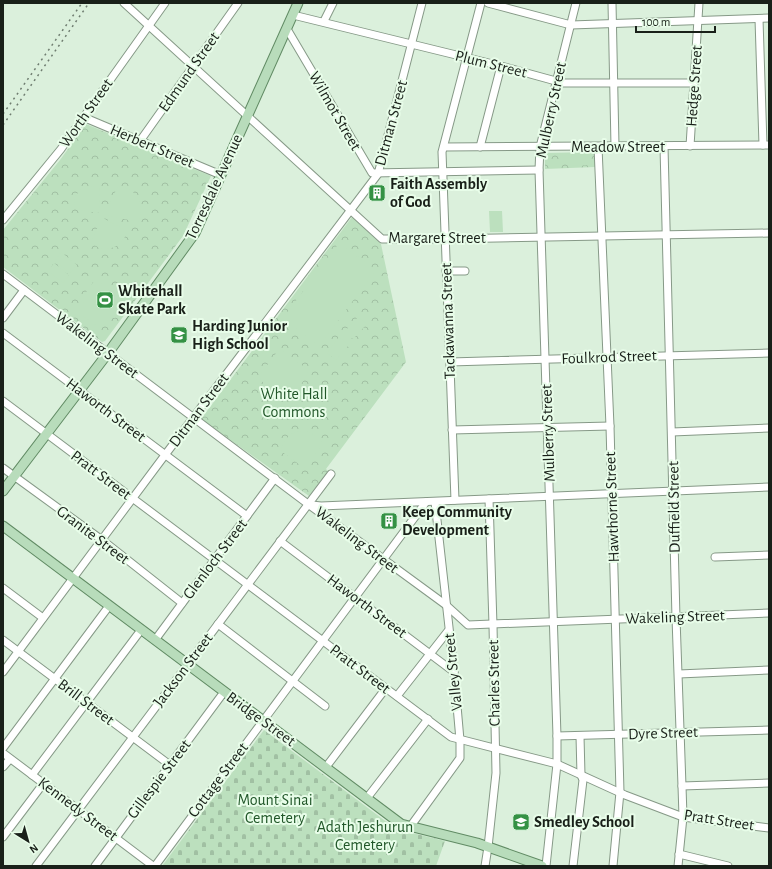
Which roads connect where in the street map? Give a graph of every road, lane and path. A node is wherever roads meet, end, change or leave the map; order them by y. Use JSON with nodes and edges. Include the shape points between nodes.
{"nodes":[{"id":1,"x":124,"y":3,"type":"edge"},
{"id":2,"x":165,"y":3,"type":"edge"},
{"id":3,"x":238,"y":3,"type":"edge"},
{"id":4,"x":298,"y":3,"type":"edge"},
{"id":5,"x":333,"y":3,"type":"edge"},
{"id":6,"x":422,"y":3,"type":"edge"},
{"id":7,"x":481,"y":3,"type":"edge"},
{"id":8,"x":488,"y":3,"type":"edge"},
{"id":9,"x":576,"y":3,"type":"edge"},
{"id":10,"x":612,"y":3,"type":"edge"},
{"id":11,"x":699,"y":3,"type":"edge"},
{"id":12,"x":293,"y":15,"type":"junction"},
{"id":13,"x":769,"y":18,"type":"edge"},
{"id":14,"x":760,"y":19,"type":"junction"},
{"id":15,"x":698,"y":20,"type":"junction"},
{"id":16,"x":324,"y":21,"type":"junction"},
{"id":17,"x":571,"y":25,"type":"junction"},
{"id":18,"x":613,"y":25,"type":"junction"},
{"id":19,"x":148,"y":26,"type":"junction"},
{"id":20,"x":287,"y":28,"type":"junction"},
{"id":21,"x":412,"y":44,"type":"junction"},
{"id":22,"x":467,"y":57,"type":"junction"},
{"id":23,"x":192,"y":66,"type":"junction"},
{"id":24,"x":501,"y":66,"type":"junction"},
{"id":25,"x":556,"y":82,"type":"junction"},
{"id":26,"x":613,"y":83,"type":"junction"},
{"id":27,"x":694,"y":83,"type":"junction"},
{"id":28,"x":247,"y":116,"type":"junction"},
{"id":29,"x":84,"y":117,"type":"junction"},
{"id":30,"x":140,"y":141,"type":"junction"},
{"id":31,"x":766,"y":145,"type":"edge"},
{"id":32,"x":540,"y":146,"type":"junction"},
{"id":33,"x":616,"y":146,"type":"junction"},
{"id":34,"x":690,"y":146,"type":"junction"},
{"id":35,"x":444,"y":147,"type":"junction"},
{"id":36,"x":480,"y":147,"type":"junction"},
{"id":37,"x":598,"y":147,"type":"junction"},
{"id":38,"x":664,"y":147,"type":"junction"},
{"id":39,"x":539,"y":170,"type":"junction"},
{"id":40,"x":443,"y":172,"type":"junction"},
{"id":41,"x":378,"y":174,"type":"junction"},
{"id":42,"x":221,"y":175,"type":"junction"},
{"id":43,"x":350,"y":211,"type":"junction"},
{"id":44,"x":3,"y":220,"type":"edge"},
{"id":45,"x":769,"y":233,"type":"edge"},
{"id":46,"x":602,"y":235,"type":"junction"},
{"id":47,"x":667,"y":235,"type":"junction"},
{"id":48,"x":542,"y":237,"type":"junction"},
{"id":49,"x":446,"y":239,"type":"junction"},
{"id":50,"x":446,"y":271,"type":"junction"},
{"id":51,"x":465,"y":271,"type":"dead end"},
{"id":52,"x":3,"y":274,"type":"edge"},
{"id":53,"x":24,"y":290,"type":"junction"},
{"id":54,"x":3,"y":318,"type":"edge"},
{"id":55,"x":3,"y":333,"type":"edge"},
{"id":56,"x":108,"y":353,"type":"junction"},
{"id":57,"x":769,"y":353,"type":"edge"},
{"id":58,"x":670,"y":355,"type":"junction"},
{"id":59,"x":607,"y":358,"type":"junction"},
{"id":60,"x":545,"y":359,"type":"junction"},
{"id":61,"x":450,"y":362,"type":"junction"},
{"id":62,"x":80,"y":390,"type":"junction"},
{"id":63,"x":3,"y":402,"type":"edge"},
{"id":64,"x":194,"y":417,"type":"junction"},
{"id":65,"x":610,"y":426,"type":"junction"},
{"id":66,"x":547,"y":428,"type":"junction"},
{"id":67,"x":769,"y":428,"type":"edge"},
{"id":68,"x":452,"y":430,"type":"junction"},
{"id":69,"x":672,"y":432,"type":"junction"},
{"id":70,"x":46,"y":434,"type":"junction"},
{"id":71,"x":165,"y":455,"type":"junction"},
{"id":72,"x":3,"y":468,"type":"edge"},
{"id":73,"x":331,"y":474,"type":"dead end"},
{"id":74,"x":14,"y":476,"type":"junction"},
{"id":75,"x":275,"y":478,"type":"junction"},
{"id":76,"x":769,"y":487,"type":"edge"},
{"id":77,"x":3,"y":491,"type":"edge"},
{"id":78,"x":673,"y":491,"type":"junction"},
{"id":79,"x":612,"y":494,"type":"junction"},
{"id":80,"x":550,"y":497,"type":"junction"},
{"id":81,"x":132,"y":499,"type":"junction"},
{"id":82,"x":489,"y":499,"type":"junction"},
{"id":83,"x":455,"y":500,"type":"junction"},
{"id":84,"x":426,"y":502,"type":"junction"},
{"id":85,"x":435,"y":502,"type":"junction"},
{"id":86,"x":308,"y":504,"type":"junction"},
{"id":87,"x":247,"y":516,"type":"junction"},
{"id":88,"x":3,"y":526,"type":"edge"},
{"id":89,"x":101,"y":540,"type":"junction"},
{"id":90,"x":280,"y":541,"type":"junction"},
{"id":91,"x":769,"y":555,"type":"edge"},
{"id":92,"x":715,"y":557,"type":"dead end"},
{"id":93,"x":215,"y":560,"type":"junction"},
{"id":94,"x":383,"y":560,"type":"junction"},
{"id":95,"x":72,"y":579,"type":"junction"},
{"id":96,"x":247,"y":584,"type":"junction"},
{"id":97,"x":3,"y":588,"type":"edge"},
{"id":98,"x":355,"y":596,"type":"junction"},
{"id":99,"x":182,"y":603,"type":"junction"},
{"id":100,"x":446,"y":605,"type":"junction"},
{"id":101,"x":109,"y":606,"type":"junction"},
{"id":102,"x":769,"y":613,"type":"edge"},
{"id":103,"x":43,"y":618,"type":"junction"},
{"id":104,"x":676,"y":618,"type":"junction"},
{"id":105,"x":615,"y":620,"type":"junction"},
{"id":106,"x":553,"y":622,"type":"junction"},
{"id":107,"x":218,"y":624,"type":"junction"},
{"id":108,"x":493,"y":625,"type":"junction"},
{"id":109,"x":141,"y":630,"type":"junction"},
{"id":110,"x":448,"y":631,"type":"junction"},
{"id":111,"x":3,"y":640,"type":"edge"},
{"id":112,"x":155,"y":640,"type":"junction"},
{"id":113,"x":322,"y":640,"type":"junction"},
{"id":114,"x":19,"y":651,"type":"junction"},
{"id":115,"x":430,"y":653,"type":"junction"},
{"id":116,"x":188,"y":664,"type":"junction"},
{"id":117,"x":769,"y":670,"type":"edge"},
{"id":118,"x":3,"y":672,"type":"edge"},
{"id":119,"x":454,"y":672,"type":"junction"},
{"id":120,"x":679,"y":674,"type":"junction"},
{"id":121,"x":55,"y":679,"type":"junction"},
{"id":122,"x":293,"y":680,"type":"junction"},
{"id":123,"x":386,"y":688,"type":"junction"},
{"id":124,"x":224,"y":692,"type":"junction"},
{"id":125,"x":397,"y":696,"type":"junction"},
{"id":126,"x":86,"y":702,"type":"junction"},
{"id":127,"x":325,"y":706,"type":"dead end"},
{"id":128,"x":428,"y":719,"type":"junction"},
{"id":129,"x":263,"y":721,"type":"junction"},
{"id":130,"x":769,"y":730,"type":"edge"},
{"id":131,"x":681,"y":732,"type":"junction"},
{"id":132,"x":618,"y":734,"type":"junction"},
{"id":133,"x":557,"y":736,"type":"junction"},
{"id":134,"x":580,"y":736,"type":"junction"},
{"id":135,"x":133,"y":737,"type":"junction"},
{"id":136,"x":460,"y":740,"type":"junction"},
{"id":137,"x":3,"y":748,"type":"edge"},
{"id":138,"x":496,"y":749,"type":"junction"},
{"id":139,"x":3,"y":753,"type":"edge"},
{"id":140,"x":10,"y":759,"type":"junction"},
{"id":141,"x":557,"y":764,"type":"junction"},
{"id":142,"x":170,"y":766,"type":"junction"},
{"id":143,"x":3,"y":767,"type":"edge"},
{"id":144,"x":326,"y":767,"type":"junction"},
{"id":145,"x":32,"y":774,"type":"junction"},
{"id":146,"x":582,"y":775,"type":"junction"},
{"id":147,"x":769,"y":783,"type":"edge"},
{"id":148,"x":43,"y":784,"type":"junction"},
{"id":149,"x":682,"y":786,"type":"junction"},
{"id":150,"x":620,"y":792,"type":"junction"},
{"id":151,"x":367,"y":798,"type":"junction"},
{"id":152,"x":78,"y":810,"type":"junction"},
{"id":153,"x":683,"y":817,"type":"junction"},
{"id":154,"x":410,"y":827,"type":"junction"},
{"id":155,"x":769,"y":828,"type":"edge"},
{"id":156,"x":3,"y":837,"type":"edge"},
{"id":157,"x":116,"y":838,"type":"junction"},
{"id":158,"x":488,"y":847,"type":"junction"},
{"id":159,"x":679,"y":854,"type":"junction"},
{"id":160,"x":36,"y":866,"type":"edge"},
{"id":161,"x":95,"y":866,"type":"edge"},
{"id":162,"x":154,"y":866,"type":"edge"},
{"id":163,"x":484,"y":866,"type":"edge"},
{"id":164,"x":542,"y":866,"type":"edge"},
{"id":165,"x":546,"y":866,"type":"edge"},
{"id":166,"x":573,"y":866,"type":"edge"},
{"id":167,"x":613,"y":866,"type":"edge"},
{"id":168,"x":678,"y":866,"type":"edge"},
{"id":169,"x":728,"y":866,"type":"edge"}],
"edges":[{"from":1,"to":19,"type":"street","name":"Margaret Street"},
{"from":2,"to":19,"type":"street","name":"Worth Street"},
{"from":3,"to":23,"type":"street","name":"Edmund Street"},
{"from":4,"to":12,"type":"main road","name":"Torresdale Avenue"},
{"from":5,"to":16,"type":"street"},
{"from":6,"to":21,"type":"street","name":"Ditman Street"},
{"from":7,"to":22,"type":"street","name":"Tackawanna Street"},
{"from":8,"to":17,"type":"street"},
{"from":9,"to":17,"type":"street","name":"Mulberry Street"},
{"from":10,"to":18,"type":"street"},
{"from":11,"to":15,"type":"street","name":"Hedge Street"},
{"from":12,"to":16,"type":"street","name":"Plum Street"},
{"from":12,"to":20,"type":"main road","name":"Torresdale Avenue"},
{"from":13,"to":14,"type":"street"},
{"from":14,"to":15,"type":"street"},
{"from":14,"to":31,"type":"street"},
{"from":15,"to":18,"type":"street"},
{"from":15,"to":27,"type":"street","name":"Hedge Street"},
{"from":16,"to":21,"type":"street","name":"Plum Street"},
{"from":17,"to":18,"type":"street"},
{"from":17,"to":25,"type":"street","name":"Mulberry Street"},
{"from":18,"to":26,"type":"street"},
{"from":19,"to":23,"type":"street","name":"Margaret Street"},
{"from":19,"to":29,"type":"street","name":"Worth Street"},
{"from":20,"to":28,"type":"main road","name":"Torresdale Avenue"},
{"from":20,"to":41,"type":"street","name":"Wilmot Street","via":[[372,173]]},
{"from":21,"to":22,"type":"street","name":"Plum Street"},
{"from":21,"to":41,"type":"street","name":"Ditman Street"},
{"from":22,"to":24,"type":"street","name":"Plum Street"},
{"from":22,"to":35,"type":"street","name":"Tackawanna Street"},
{"from":23,"to":28,"type":"street","name":"Margaret Street"},
{"from":23,"to":30,"type":"street","name":"Edmund Street"},
{"from":24,"to":25,"type":"street","name":"Plum Street"},
{"from":24,"to":36,"type":"street"},
{"from":25,"to":26,"type":"street","name":"Plum Street"},
{"from":25,"to":32,"type":"street","name":"Mulberry Street"},
{"from":26,"to":27,"type":"street","name":"Plum Street"},
{"from":26,"to":33,"type":"street"},
{"from":27,"to":34,"type":"street","name":"Hedge Street"},
{"from":28,"to":42,"type":"main road","name":"Torresdale Avenue"},
{"from":28,"to":43,"type":"street","name":"Margaret Street"},
{"from":29,"to":30,"type":"street","name":"Herbert Street"},
{"from":29,"to":44,"type":"street","name":"Worth Street"},
{"from":30,"to":42,"type":"street","name":"Herbert Street"},
{"from":31,"to":34,"type":"street","name":"Meadow Street"},
{"from":32,"to":36,"type":"street","name":"Meadow Street"},
{"from":32,"to":37,"type":"street","name":"Meadow Street"},
{"from":32,"to":39,"type":"street","name":"Mulberry Street"},
{"from":33,"to":37,"type":"street","name":"Meadow Street"},
{"from":33,"to":38,"type":"street","name":"Meadow Street"},
{"from":34,"to":38,"type":"street","name":"Meadow Street"},
{"from":35,"to":36,"type":"street","name":"Meadow Street"},
{"from":35,"to":40,"type":"street","name":"Tackawanna Street"},
{"from":37,"to":46,"type":"street","name":"Hawthorne Street"},
{"from":38,"to":47,"type":"street","name":"Duffield Street"},
{"from":39,"to":40,"type":"street"},
{"from":39,"to":48,"type":"street","name":"Mulberry Street"},
{"from":40,"to":41,"type":"street"},
{"from":40,"to":49,"type":"street","name":"Tackawanna Street"},
{"from":41,"to":43,"type":"street","name":"Ditman Street"},
{"from":42,"to":56,"type":"main road","name":"Torresdale Avenue","via":[[189,244]]},
{"from":43,"to":49,"type":"street","name":"Margaret Street","via":[[382,239]]},
{"from":43,"to":64,"type":"street","name":"Ditman Street"},
{"from":45,"to":47,"type":"street","name":"Margaret Street"},
{"from":46,"to":47,"type":"street","name":"Margaret Street"},
{"from":46,"to":48,"type":"street","name":"Margaret Street"},
{"from":46,"to":59,"type":"street","name":"Hawthorne Street"},
{"from":47,"to":58,"type":"street","name":"Duffield Street"},
{"from":48,"to":49,"type":"street","name":"Margaret Street"},
{"from":48,"to":60,"type":"street","name":"Mulberry Street"},
{"from":49,"to":50,"type":"street","name":"Tackawanna Street"},
{"from":50,"to":51,"type":"street"},
{"from":50,"to":61,"type":"street","name":"Tackawanna Street"},
{"from":52,"to":53,"type":"street","name":"Wakeling Street"},
{"from":53,"to":54,"type":"street"},
{"from":53,"to":56,"type":"street","name":"Wakeling Street"},
{"from":55,"to":62,"type":"street","name":"Haworth Street"},
{"from":56,"to":62,"type":"main road","name":"Torresdale Avenue"},
{"from":56,"to":64,"type":"street","name":"Wakeling Street"},
{"from":57,"to":58,"type":"street","name":"Foulkrod Street"},
{"from":58,"to":59,"type":"street","name":"Foulkrod Street"},
{"from":58,"to":69,"type":"street","name":"Duffield Street"},
{"from":59,"to":60,"type":"street","name":"Foulkrod Street"},
{"from":59,"to":65,"type":"street","name":"Hawthorne Street"},
{"from":60,"to":61,"type":"street","name":"Foulkrod Street"},
{"from":60,"to":66,"type":"street","name":"Mulberry Street"},
{"from":61,"to":68,"type":"street","name":"Tackawanna Street"},
{"from":62,"to":70,"type":"main road","name":"Torresdale Avenue"},
{"from":62,"to":71,"type":"street","name":"Haworth Street"},
{"from":63,"to":70,"type":"street","name":"Pratt Street"},
{"from":64,"to":71,"type":"street","name":"Ditman Street"},
{"from":64,"to":75,"type":"street","name":"Wakeling Street"},
{"from":65,"to":66,"type":"street"},
{"from":65,"to":79,"type":"street","name":"Hawthorne Street"},
{"from":66,"to":68,"type":"street"},
{"from":66,"to":80,"type":"street","name":"Mulberry Street"},
{"from":67,"to":69,"type":"street"},
{"from":68,"to":83,"type":"street","name":"Tackawanna Street"},
{"from":69,"to":78,"type":"street","name":"Duffield Street"},
{"from":70,"to":74,"type":"main road","name":"Torresdale Avenue"},
{"from":70,"to":81,"type":"street","name":"Pratt Street"},
{"from":71,"to":81,"type":"street","name":"Ditman Street"},
{"from":71,"to":87,"type":"street","name":"Haworth Street"},
{"from":72,"to":74,"type":"street","name":"Granite Street"},
{"from":73,"to":86,"type":"street","name":"Jackson Street"},
{"from":74,"to":77,"type":"main road","name":"Torresdale Avenue"},
{"from":74,"to":89,"type":"street","name":"Granite Street"},
{"from":75,"to":86,"type":"street","name":"Wakeling Street"},
{"from":75,"to":87,"type":"street","name":"Glenloch Street"},
{"from":76,"to":78,"type":"street"},
{"from":78,"to":79,"type":"street"},
{"from":78,"to":104,"type":"street","name":"Duffield Street"},
{"from":79,"to":80,"type":"street"},
{"from":79,"to":105,"type":"street","name":"Hawthorne Street"},
{"from":80,"to":82,"type":"street"},
{"from":80,"to":106,"type":"street","name":"Mulberry Street"},
{"from":81,"to":89,"type":"street","name":"Ditman Street"},
{"from":81,"to":93,"type":"street","name":"Pratt Street"},
{"from":82,"to":83,"type":"street"},
{"from":82,"to":108,"type":"street","name":"Charles Street"},
{"from":83,"to":85,"type":"street"},
{"from":84,"to":85,"type":"street"},
{"from":84,"to":86,"type":"street","via":[[321,506]]},
{"from":84,"to":94,"type":"street","name":"Cottage Street"},
{"from":85,"to":100,"type":"street","name":"Valley Street"},
{"from":86,"to":90,"type":"street","name":"Jackson Street"},
{"from":86,"to":94,"type":"street","name":"Wakeling Street"},
{"from":87,"to":93,"type":"street","name":"Glenloch Street"},
{"from":88,"to":95,"type":"main road","name":"Bridge Street"},
{"from":89,"to":95,"type":"street","name":"Ditman Street"},
{"from":89,"to":99,"type":"street","name":"Granite Street"},
{"from":90,"to":96,"type":"street","name":"Jackson Street"},
{"from":90,"to":98,"type":"street","name":"Haworth Street"},
{"from":91,"to":92,"type":"street"},
{"from":93,"to":96,"type":"street","name":"Pratt Street"},
{"from":93,"to":99,"type":"street","name":"Glenloch Street"},
{"from":94,"to":98,"type":"street","name":"Cottage Street"},
{"from":94,"to":100,"type":"street","name":"Wakeling Street"},
{"from":95,"to":101,"type":"main road","name":"Bridge Street"},
{"from":95,"to":103,"type":"street","name":"Ditman Street"},
{"from":96,"to":107,"type":"street","name":"Jackson Street"},
{"from":96,"to":113,"type":"street","name":"Pratt Street"},
{"from":97,"to":103,"type":"street"},
{"from":98,"to":113,"type":"street","name":"Cottage Street"},
{"from":98,"to":115,"type":"street","name":"Haworth Street"},
{"from":99,"to":112,"type":"street","name":"Glenloch Street"},
{"from":100,"to":108,"type":"street","name":"Wakeling Street","via":[[468,625]]},
{"from":100,"to":110,"type":"street","name":"Valley Street"},
{"from":101,"to":109,"type":"main road","name":"Bridge Street"},
{"from":101,"to":121,"type":"street"},
{"from":102,"to":104,"type":"street","name":"Wakeling Street"},
{"from":103,"to":114,"type":"street","name":"Ditman Street"},
{"from":104,"to":105,"type":"street","name":"Wakeling Street"},
{"from":104,"to":120,"type":"street","name":"Duffield Street"},
{"from":105,"to":106,"type":"street","name":"Wakeling Street"},
{"from":105,"to":132,"type":"street","name":"Hawthorne Street"},
{"from":106,"to":108,"type":"street","name":"Wakeling Street"},
{"from":106,"to":133,"type":"street","name":"Mulberry Street"},
{"from":107,"to":116,"type":"street","name":"Jackson Street"},
{"from":107,"to":122,"type":"street"},
{"from":108,"to":138,"type":"street","name":"Charles Street"},
{"from":109,"to":112,"type":"main road","name":"Bridge Street"},
{"from":109,"to":126,"type":"street"},
{"from":110,"to":115,"type":"street"},
{"from":110,"to":119,"type":"street","name":"Valley Street"},
{"from":111,"to":114,"type":"street","name":"Brill Street"},
{"from":112,"to":116,"type":"main road","name":"Bridge Street"},
{"from":113,"to":122,"type":"street","name":"Cottage Street"},
{"from":113,"to":123,"type":"street","name":"Pratt Street"},
{"from":114,"to":118,"type":"street","name":"Ditman Street"},
{"from":114,"to":121,"type":"street","name":"Brill Street"},
{"from":115,"to":119,"type":"street","name":"Haworth Street"},
{"from":115,"to":125,"type":"street"},
{"from":116,"to":124,"type":"main road","name":"Bridge Street"},
{"from":116,"to":135,"type":"street","name":"Jackson Street"},
{"from":117,"to":120,"type":"street"},
{"from":119,"to":136,"type":"street","name":"Valley Street"},
{"from":120,"to":131,"type":"street","name":"Duffield Street"},
{"from":121,"to":126,"type":"street","name":"Brill Street"},
{"from":121,"to":137,"type":"street"},
{"from":122,"to":127,"type":"street"},
{"from":122,"to":129,"type":"street","name":"Cottage Street"},
{"from":123,"to":125,"type":"street","name":"Pratt Street"},
{"from":123,"to":144,"type":"street"},
{"from":124,"to":129,"type":"main road","name":"Bridge Street"},
{"from":124,"to":142,"type":"street","name":"Gillespie Street"},
{"from":125,"to":128,"type":"street","name":"Pratt Street"},
{"from":126,"to":135,"type":"street","name":"Brill Street"},
{"from":126,"to":145,"type":"street"},
{"from":128,"to":136,"type":"street","name":"Pratt Street","via":[[451,737]]},
{"from":128,"to":151,"type":"street"},
{"from":129,"to":144,"type":"main road","name":"Bridge Street"},
{"from":129,"to":162,"type":"street","name":"Cottage Street"},
{"from":130,"to":131,"type":"street","name":"Dyre Street"},
{"from":131,"to":132,"type":"street","name":"Dyre Street"},
{"from":131,"to":149,"type":"street","name":"Duffield Street"},
{"from":132,"to":134,"type":"street","name":"Dyre Street"},
{"from":132,"to":150,"type":"street","name":"Hawthorne Street"},
{"from":133,"to":134,"type":"street","name":"Dyre Street"},
{"from":133,"to":141,"type":"street","name":"Mulberry Street"},
{"from":134,"to":146,"type":"street"},
{"from":135,"to":142,"type":"street","name":"Brill Street"},
{"from":135,"to":152,"type":"street","name":"Jackson Street"},
{"from":136,"to":138,"type":"street","name":"Pratt Street"},
{"from":136,"to":154,"type":"street","name":"Valley Street","via":[[460,758]]},
{"from":138,"to":141,"type":"street","name":"Pratt Street"},
{"from":138,"to":158,"type":"street","name":"Charles Street"},
{"from":139,"to":140,"type":"street","name":"Kennedy Street"},
{"from":140,"to":143,"type":"street"},
{"from":140,"to":145,"type":"street","name":"Kennedy Street"},
{"from":141,"to":146,"type":"street","name":"Pratt Street"},
{"from":141,"to":165,"type":"street","name":"Mulberry Street"},
{"from":142,"to":157,"type":"street","name":"Gillespie Street"},
{"from":144,"to":151,"type":"main road","name":"Bridge Street"},
{"from":145,"to":148,"type":"street","name":"Kennedy Street"},
{"from":146,"to":150,"type":"street","name":"Pratt Street"},
{"from":146,"to":166,"type":"street"},
{"from":147,"to":149,"type":"street"},
{"from":148,"to":152,"type":"street","name":"Kennedy Street"},
{"from":148,"to":156,"type":"street"},
{"from":149,"to":153,"type":"street","name":"Duffield Street"},
{"from":150,"to":153,"type":"street","name":"Pratt Street"},
{"from":150,"to":167,"type":"street","name":"Hawthorne Street"},
{"from":151,"to":154,"type":"main road","name":"Bridge Street","via":[[401,824]]},
{"from":152,"to":157,"type":"street","name":"Kennedy Street"},
{"from":152,"to":160,"type":"street","name":"Jackson Street"},
{"from":153,"to":155,"type":"street","name":"Pratt Street"},
{"from":153,"to":159,"type":"street","name":"Duffield Street"},
{"from":154,"to":158,"type":"main road","name":"Bridge Street"},
{"from":157,"to":161,"type":"street","name":"Gillespie Street"},
{"from":157,"to":162,"type":"street","name":"Kennedy Street"},
{"from":158,"to":163,"type":"street","name":"Charles Street"},
{"from":158,"to":164,"type":"main road","name":"Bridge Street"},
{"from":159,"to":168,"type":"street","name":"Duffield Street"},
{"from":159,"to":169,"type":"street"}]}
